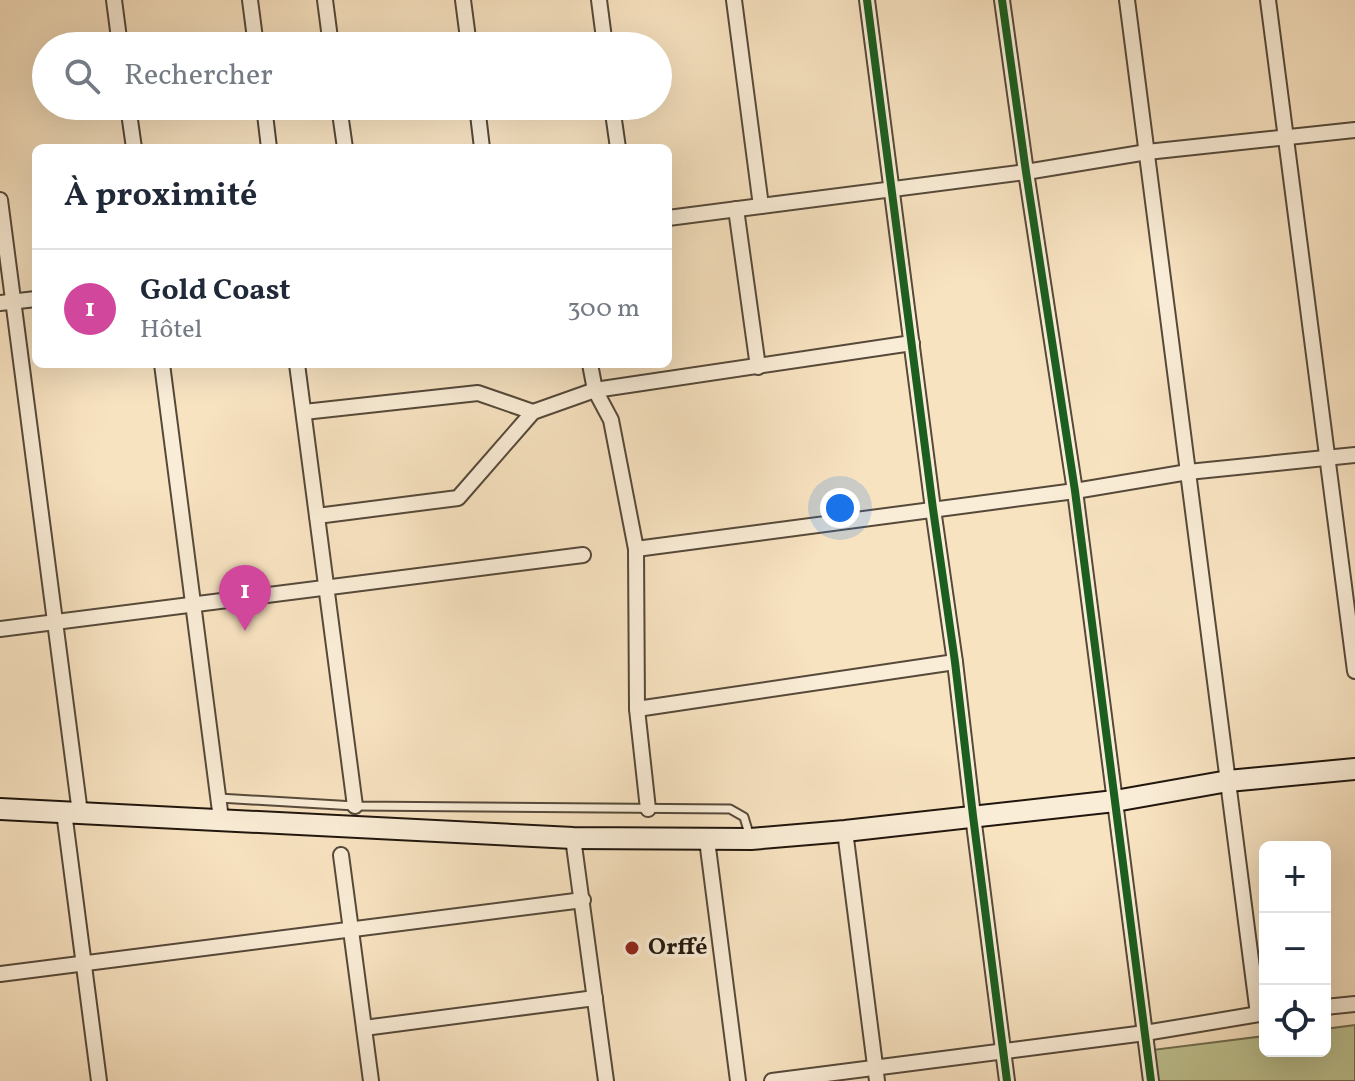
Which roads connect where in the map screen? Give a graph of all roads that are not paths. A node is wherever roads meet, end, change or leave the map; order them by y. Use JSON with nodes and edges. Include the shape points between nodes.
{"nodes":[{"id":1,"x":114,"y":0,"type":"edge"},
{"id":2,"x":250,"y":0,"type":"edge"},
{"id":3,"x":325,"y":0,"type":"edge"},
{"id":4,"x":463,"y":0,"type":"edge"},
{"id":5,"x":599,"y":0,"type":"edge"},
{"id":6,"x":734,"y":0,"type":"edge"},
{"id":7,"x":867,"y":0,"type":"edge"},
{"id":8,"x":1002,"y":0,"type":"edge"},
{"id":9,"x":1127,"y":0,"type":"edge"},
{"id":10,"x":1268,"y":0,"type":"edge"},
{"id":11,"x":118,"y":32,"type":"edge"},
{"id":12,"x":254,"y":32,"type":"edge"},
{"id":13,"x":329,"y":32,"type":"edge"},
{"id":14,"x":467,"y":32,"type":"edge"},
{"id":15,"x":603,"y":32,"type":"edge"},
{"id":16,"x":130,"y":120,"type":"edge"},
{"id":17,"x":266,"y":120,"type":"edge"},
{"id":18,"x":341,"y":120,"type":"edge"},
{"id":19,"x":479,"y":120,"type":"edge"},
{"id":20,"x":614,"y":120,"type":"edge"},
{"id":21,"x":1355,"y":130,"type":"edge"},
{"id":22,"x":1286,"y":138,"type":"junction"},
{"id":23,"x":133,"y":144,"type":"edge"},
{"id":24,"x":269,"y":144,"type":"edge"},
{"id":25,"x":344,"y":144,"type":"edge"},
{"id":26,"x":482,"y":144,"type":"edge"},
{"id":27,"x":617,"y":144,"type":"edge"},
{"id":28,"x":1147,"y":152,"type":"junction"},
{"id":29,"x":1026,"y":172,"type":"junction"},
{"id":30,"x":891,"y":189,"type":"junction"},
{"id":31,"x":0,"y":200,"type":"edge"},
{"id":32,"x":761,"y":206,"type":"junction"},
{"id":33,"x":736,"y":209,"type":"junction"},
{"id":34,"x":672,"y":217,"type":"edge"},
{"id":35,"x":32,"y":299,"type":"edge"},
{"id":36,"x":7,"y":302,"type":"edge"},
{"id":37,"x":912,"y":343,"type":"junction"},
{"id":38,"x":758,"y":367,"type":"junction"},
{"id":39,"x":163,"y":368,"type":"edge"},
{"id":40,"x":298,"y":368,"type":"edge"},
{"id":41,"x":591,"y":368,"type":"edge"},
{"id":42,"x":595,"y":390,"type":"junction"},
{"id":43,"x":304,"y":412,"type":"junction"},
{"id":44,"x":533,"y":412,"type":"junction"},
{"id":45,"x":1355,"y":455,"type":"edge"},
{"id":46,"x":1328,"y":459,"type":"junction"},
{"id":47,"x":1188,"y":472,"type":"junction"},
{"id":48,"x":1075,"y":491,"type":"junction"},
{"id":49,"x":933,"y":509,"type":"junction"},
{"id":50,"x":317,"y":516,"type":"junction"},
{"id":51,"x":636,"y":549,"type":"junction"},
{"id":52,"x":583,"y":555,"type":"dead end"},
{"id":53,"x":326,"y":587,"type":"junction"},
{"id":54,"x":193,"y":604,"type":"junction"},
{"id":55,"x":55,"y":622,"type":"junction"},
{"id":56,"x":0,"y":629,"type":"edge"},
{"id":57,"x":955,"y":662,"type":"junction"},
{"id":58,"x":1355,"y":671,"type":"edge"},
{"id":59,"x":637,"y":709,"type":"junction"},
{"id":60,"x":1355,"y":769,"type":"edge"},
{"id":61,"x":1228,"y":781,"type":"junction"},
{"id":62,"x":218,"y":798,"type":"junction"},
{"id":63,"x":1115,"y":801,"type":"junction"},
{"id":64,"x":355,"y":806,"type":"junction"},
{"id":65,"x":0,"y":809,"type":"edge"},
{"id":66,"x":648,"y":809,"type":"junction"},
{"id":67,"x":72,"y":812,"type":"junction"},
{"id":68,"x":973,"y":816,"type":"junction"},
{"id":69,"x":221,"y":819,"type":"junction"},
{"id":70,"x":845,"y":831,"type":"junction"},
{"id":71,"x":573,"y":838,"type":"junction"},
{"id":72,"x":751,"y":839,"type":"junction"},
{"id":73,"x":707,"y":840,"type":"junction"},
{"id":74,"x":341,"y":855,"type":"dead end"},
{"id":75,"x":583,"y":900,"type":"junction"},
{"id":76,"x":351,"y":929,"type":"junction"},
{"id":77,"x":84,"y":964,"type":"junction"},
{"id":78,"x":0,"y":974,"type":"edge"},
{"id":79,"x":1259,"y":993,"type":"edge"},
{"id":80,"x":595,"y":998,"type":"junction"},
{"id":81,"x":1355,"y":1004,"type":"edge"},
{"id":82,"x":1331,"y":1006,"type":"edge"},
{"id":83,"x":1259,"y":1014,"type":"edge"},
{"id":84,"x":364,"y":1028,"type":"junction"},
{"id":85,"x":1145,"y":1033,"type":"junction"},
{"id":86,"x":1003,"y":1051,"type":"junction"},
{"id":87,"x":876,"y":1074,"type":"edge"},
{"id":88,"x":99,"y":1081,"type":"edge"},
{"id":89,"x":371,"y":1081,"type":"edge"},
{"id":90,"x":606,"y":1081,"type":"edge"},
{"id":91,"x":738,"y":1081,"type":"edge"},
{"id":92,"x":772,"y":1081,"type":"edge"},
{"id":93,"x":1007,"y":1081,"type":"edge"},
{"id":94,"x":1151,"y":1081,"type":"edge"}],
"edges":[{"from":1,"to":11,"type":"street"},
{"from":2,"to":12,"type":"street"},
{"from":3,"to":13,"type":"street"},
{"from":4,"to":14,"type":"street"},
{"from":5,"to":15,"type":"street"},
{"from":6,"to":32,"type":"street"},
{"from":7,"to":30,"type":"street"},
{"from":8,"to":29,"type":"street"},
{"from":9,"to":28,"type":"street"},
{"from":10,"to":22,"type":"street"},
{"from":16,"to":23,"type":"street"},
{"from":17,"to":24,"type":"street"},
{"from":18,"to":25,"type":"street"},
{"from":19,"to":26,"type":"street"},
{"from":20,"to":27,"type":"street"},
{"from":21,"to":22,"type":"street"},
{"from":22,"to":28,"type":"street"},
{"from":22,"to":46,"type":"street"},
{"from":28,"to":29,"type":"street"},
{"from":28,"to":47,"type":"street"},
{"from":29,"to":30,"type":"street"},
{"from":29,"to":48,"type":"street"},
{"from":30,"to":32,"type":"street"},
{"from":30,"to":37,"type":"street"},
{"from":31,"to":36,"type":"street"},
{"from":32,"to":33,"type":"street"},
{"from":33,"to":34,"type":"street"},
{"from":33,"to":38,"type":"street"},
{"from":35,"to":36,"type":"street"},
{"from":36,"to":55,"type":"street"},
{"from":37,"to":38,"type":"street"},
{"from":37,"to":49,"type":"street"},
{"from":38,"to":42,"type":"street"},
{"from":39,"to":54,"type":"street"},
{"from":40,"to":43,"type":"street"},
{"from":41,"to":42,"type":"street"},
{"from":42,"to":44,"type":"street"},
{"from":42,"to":51,"type":"street","via":[[611,420]]},
{"from":43,"to":44,"type":"street","via":[[478,393]]},
{"from":43,"to":50,"type":"street"},
{"from":44,"to":50,"type":"street","via":[[458,498]]},
{"from":45,"to":46,"type":"street"},
{"from":46,"to":47,"type":"street"},
{"from":46,"to":58,"type":"street"},
{"from":47,"to":48,"type":"street"},
{"from":47,"to":61,"type":"street"},
{"from":48,"to":49,"type":"street"},
{"from":48,"to":63,"type":"street"},
{"from":49,"to":51,"type":"street"},
{"from":49,"to":57,"type":"street"},
{"from":50,"to":53,"type":"street"},
{"from":51,"to":59,"type":"street"},
{"from":52,"to":53,"type":"street"},
{"from":53,"to":54,"type":"street"},
{"from":53,"to":64,"type":"street"},
{"from":54,"to":55,"type":"street"},
{"from":54,"to":62,"type":"street"},
{"from":55,"to":56,"type":"street"},
{"from":55,"to":67,"type":"street"},
{"from":57,"to":59,"type":"street"},
{"from":57,"to":68,"type":"street"},
{"from":59,"to":66,"type":"street"},
{"from":60,"to":61,"type":"main road"},
{"from":61,"to":63,"type":"main road"},
{"from":61,"to":79,"type":"street"},
{"from":62,"to":64,"type":"lane"},
{"from":62,"to":69,"type":"street"},
{"from":63,"to":68,"type":"main road"},
{"from":63,"to":85,"type":"street"},
{"from":64,"to":66,"type":"lane"},
{"from":65,"to":67,"type":"main road"},
{"from":66,"to":72,"type":"lane","via":[[730,809],[744,817]]},
{"from":67,"to":69,"type":"main road"},
{"from":67,"to":77,"type":"street"},
{"from":68,"to":70,"type":"main road"},
{"from":68,"to":86,"type":"street"},
{"from":69,"to":71,"type":"main road"},
{"from":70,"to":72,"type":"main road"},
{"from":70,"to":87,"type":"street"},
{"from":71,"to":73,"type":"main road"},
{"from":71,"to":75,"type":"street"},
{"from":72,"to":73,"type":"main road"},
{"from":73,"to":91,"type":"street"},
{"from":74,"to":76,"type":"street"},
{"from":75,"to":76,"type":"street"},
{"from":75,"to":80,"type":"street"},
{"from":76,"to":77,"type":"street"},
{"from":76,"to":84,"type":"street"},
{"from":77,"to":78,"type":"street"},
{"from":77,"to":88,"type":"street"},
{"from":80,"to":84,"type":"street"},
{"from":80,"to":90,"type":"street"},
{"from":81,"to":82,"type":"street"},
{"from":83,"to":85,"type":"street"},
{"from":84,"to":89,"type":"street"},
{"from":85,"to":86,"type":"street"},
{"from":85,"to":94,"type":"street"},
{"from":86,"to":87,"type":"street"},
{"from":86,"to":93,"type":"street"},
{"from":87,"to":92,"type":"street"}]}
